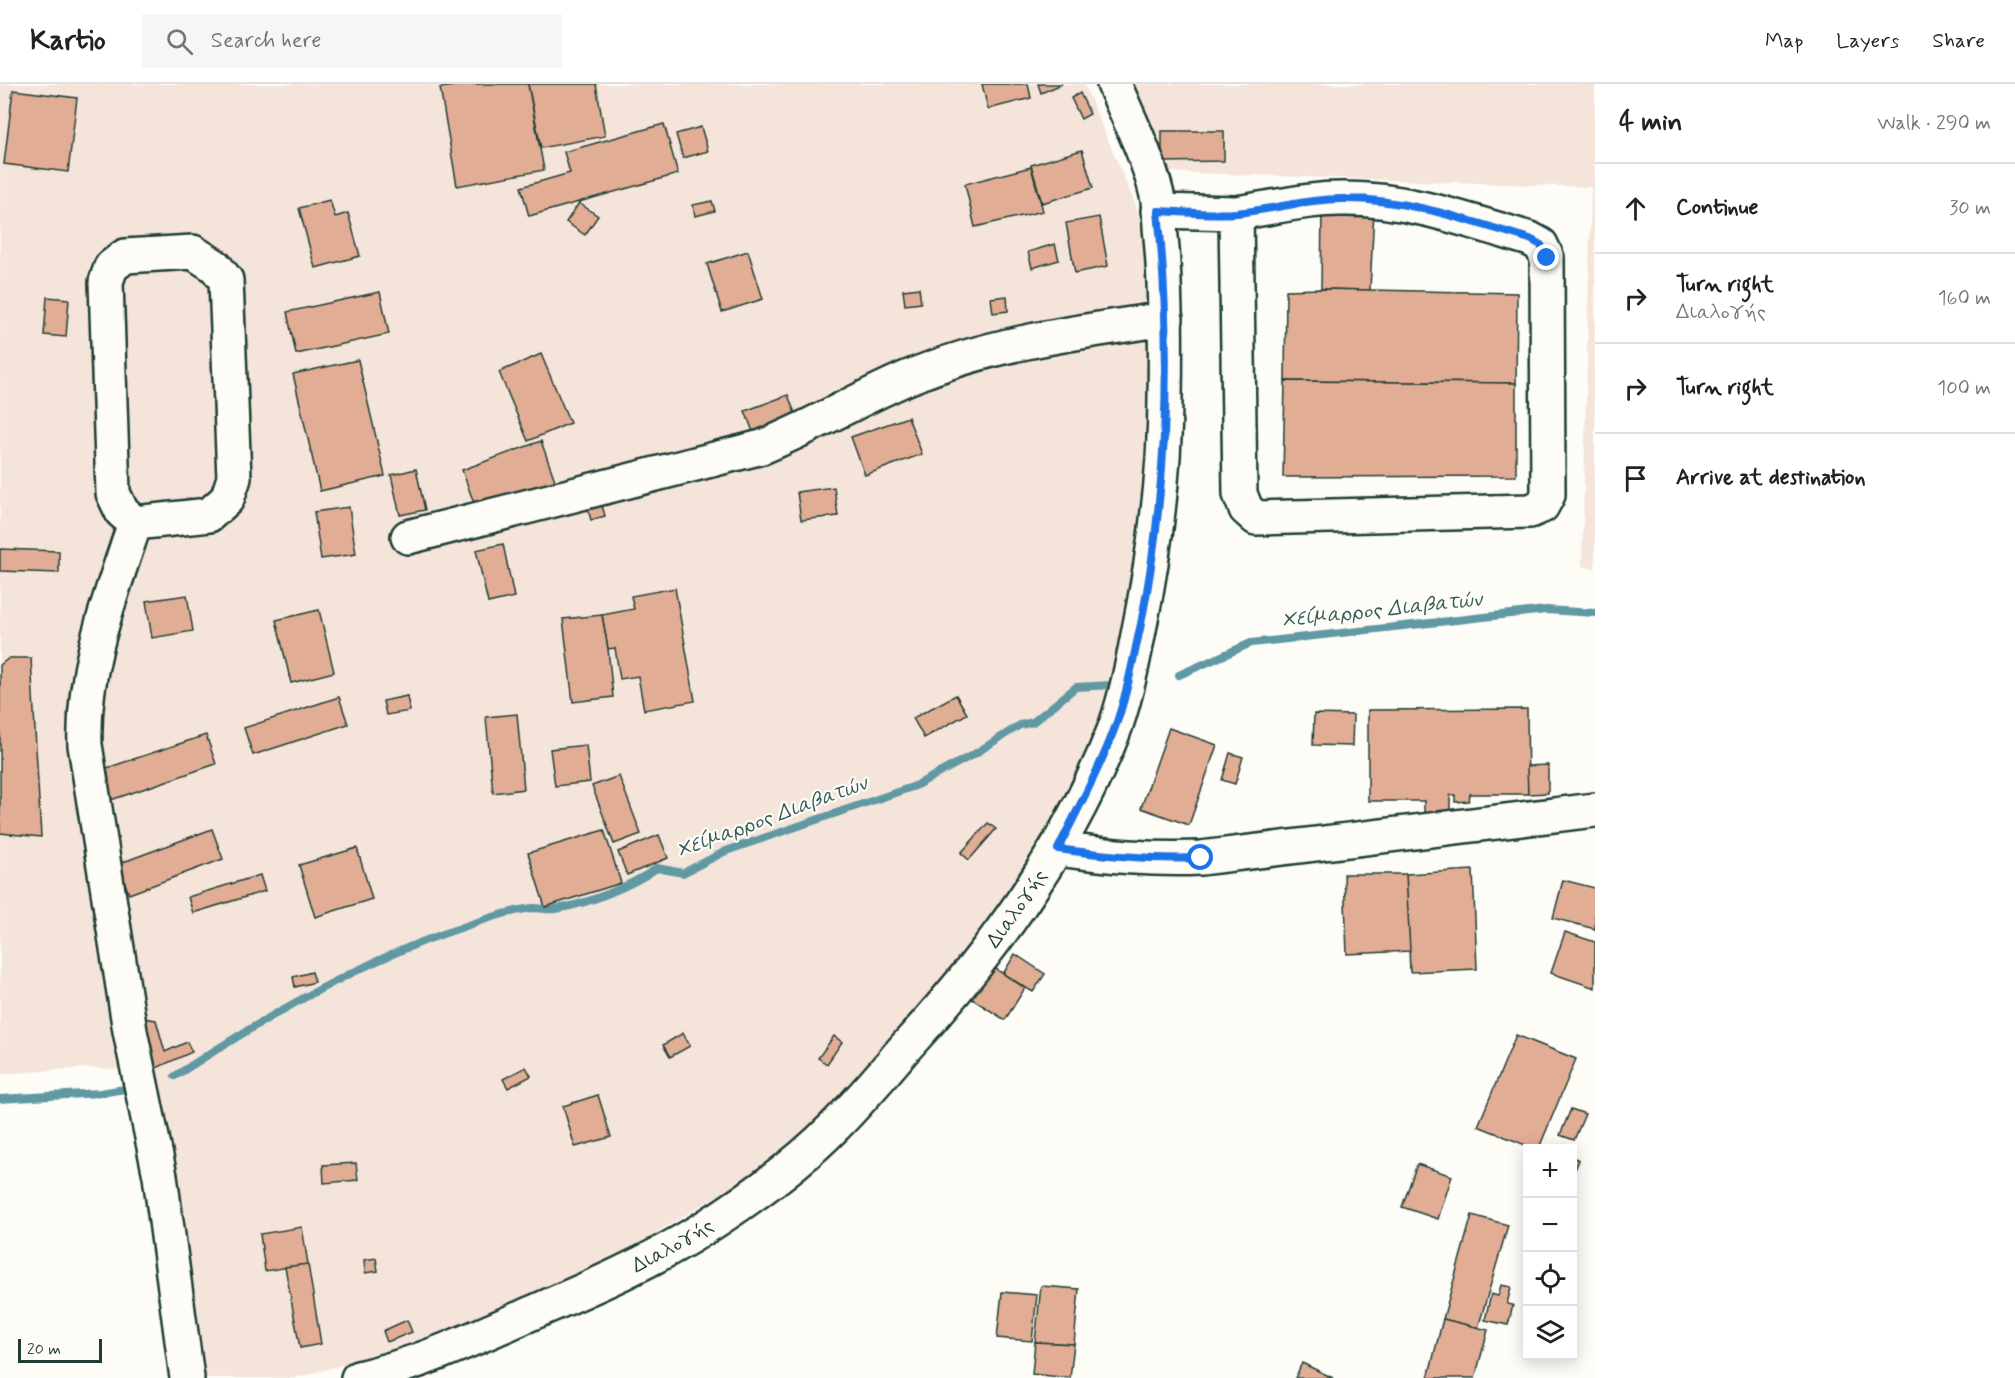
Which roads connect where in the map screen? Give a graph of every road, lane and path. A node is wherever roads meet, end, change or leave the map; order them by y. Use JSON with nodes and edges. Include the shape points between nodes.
{"nodes":[{"id":1,"x":1114,"y":84,"type":"edge"},
{"id":2,"x":1158,"y":211,"type":"junction"},
{"id":3,"x":1236,"y":213,"type":"junction"},
{"id":4,"x":1166,"y":319,"type":"junction"},
{"id":5,"x":135,"y":523,"type":"junction"},
{"id":6,"x":408,"y":537,"type":"dead end"},
{"id":7,"x":1595,"y":810,"type":"edge"},
{"id":8,"x":1058,"y":849,"type":"junction"},
{"id":9,"x":436,"y":1366,"type":"edge"},
{"id":10,"x":186,"y":1378,"type":"edge"},
{"id":11,"x":358,"y":1378,"type":"edge"}],
"edges":[{"from":1,"to":2,"type":"street","name":"Διαλογής","via":[[1144,156]]},
{"from":2,"to":3,"type":"street"},
{"from":2,"to":4,"type":"street","name":"Διαλογής"},
{"from":3,"to":3,"type":"street","via":[[1240,494],[1246,509],[1256,518],[1530,511],[1542,506],[1548,495],[1547,258],[1541,245],[1435,211],[1393,202],[1323,199]]},
{"from":4,"to":6,"type":"street","via":[[1049,336],[982,352],[907,378],[762,447]]},
{"from":4,"to":8,"type":"street","name":"Διαλογής","via":[[1165,434],[1147,590],[1137,641],[1114,729]]},
{"from":5,"to":5,"type":"street","via":[[122,512],[113,493],[106,282],[111,267],[126,256],[193,252],[215,266],[226,280],[234,478],[227,499],[208,514]]},
{"from":5,"to":10,"type":"street","via":[[93,660],[86,700],[85,745],[130,1031],[159,1176]]},
{"from":7,"to":8,"type":"street","via":[[1201,858],[1118,857]]},
{"from":8,"to":9,"type":"street","name":"Διαλογής","via":[[1020,909],[933,1018],[833,1128],[795,1161],[700,1230],[640,1264],[455,1347]]},
{"from":9,"to":11,"type":"street","name":"Διαλογής"}]}
